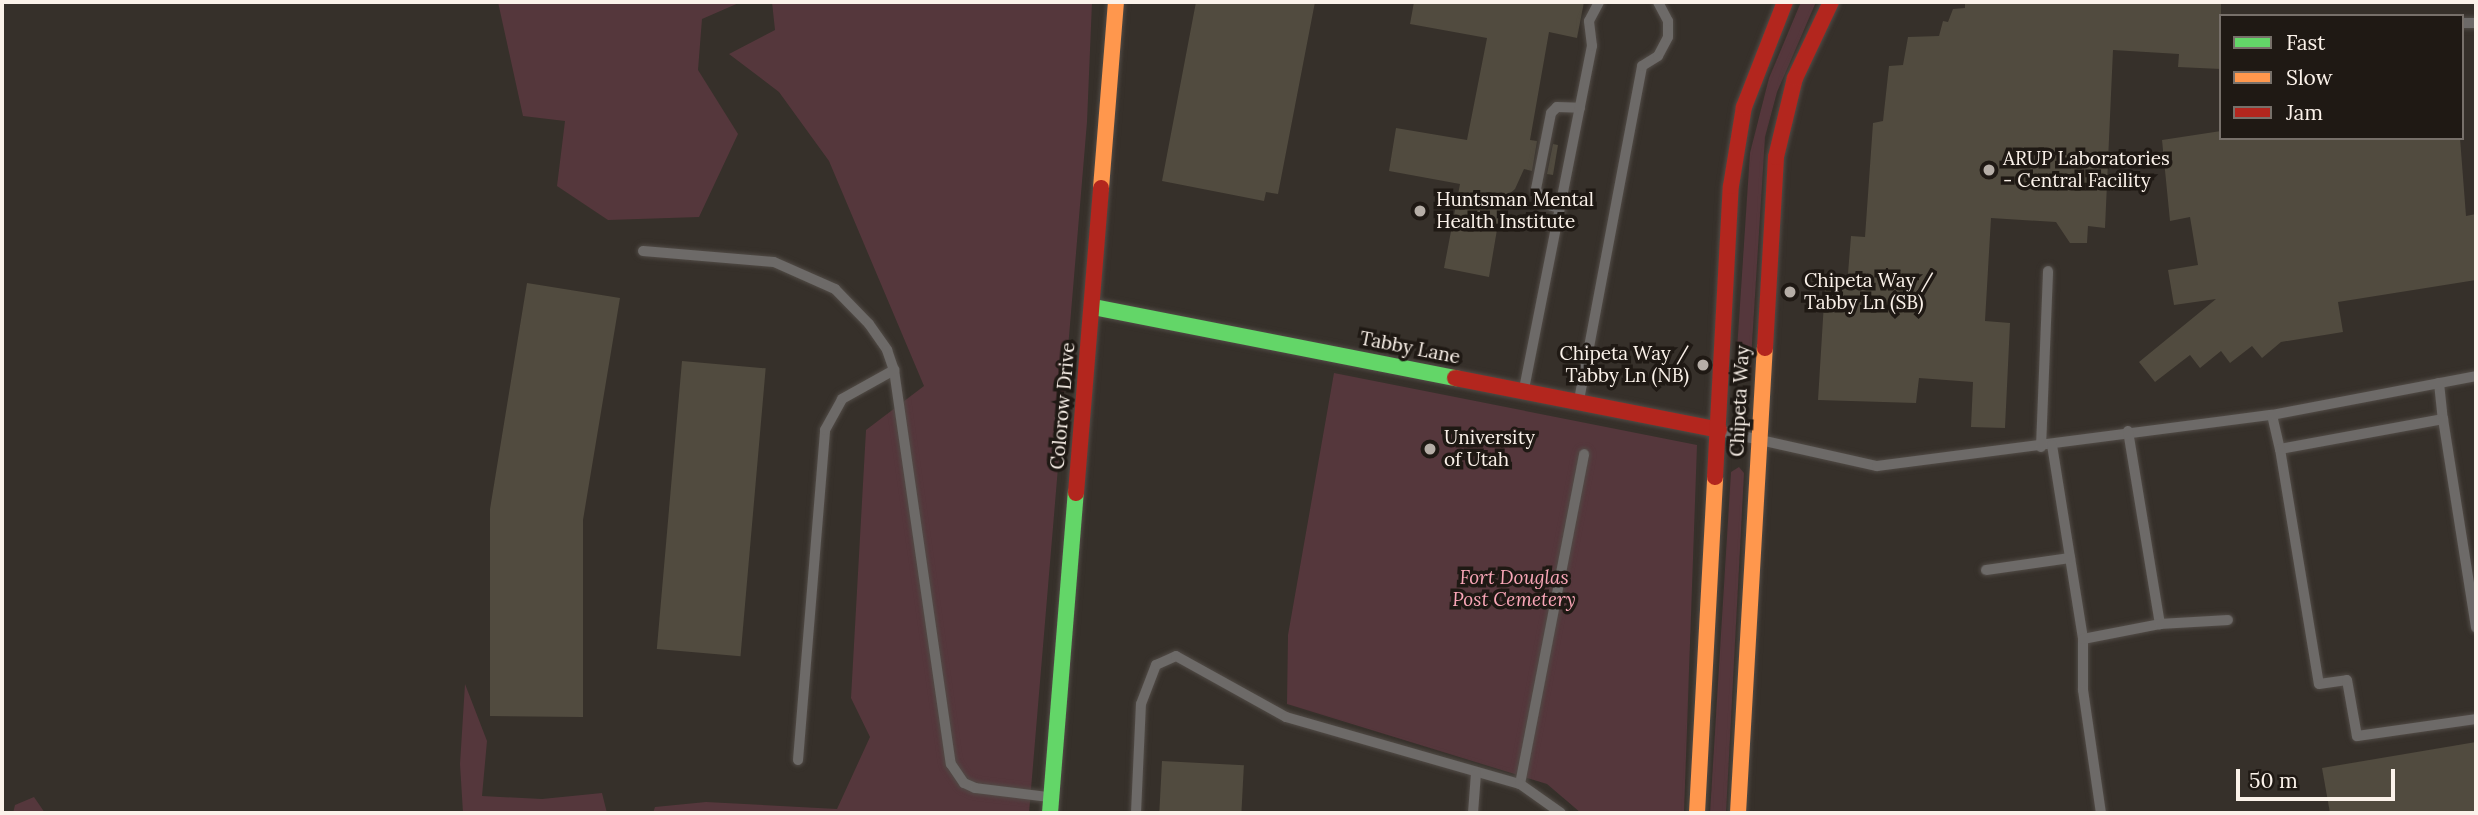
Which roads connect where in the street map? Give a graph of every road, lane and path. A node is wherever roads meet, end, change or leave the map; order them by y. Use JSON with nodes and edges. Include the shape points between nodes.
{"nodes":[{"id":1,"x":1116,"y":2,"type":"edge"},
{"id":2,"x":1599,"y":2,"type":"edge"},
{"id":3,"x":1658,"y":2,"type":"edge"},
{"id":4,"x":1784,"y":2,"type":"edge"},
{"id":5,"x":1831,"y":2,"type":"edge"},
{"id":6,"x":1580,"y":108,"type":"junction"},
{"id":7,"x":1559,"y":208,"type":"junction"},
{"id":8,"x":643,"y":251,"type":"dead end"},
{"id":9,"x":2048,"y":271,"type":"dead end"},
{"id":10,"x":1093,"y":306,"type":"junction"},
{"id":11,"x":894,"y":370,"type":"junction"},
{"id":12,"x":2476,"y":376,"type":"edge"},
{"id":13,"x":2439,"y":383,"type":"junction"},
{"id":14,"x":1523,"y":392,"type":"junction"},
{"id":15,"x":1578,"y":402,"type":"junction"},
{"id":16,"x":2272,"y":415,"type":"junction"},
{"id":17,"x":2442,"y":419,"type":"junction"},
{"id":18,"x":1719,"y":430,"type":"junction"},
{"id":19,"x":2128,"y":432,"type":"junction"},
{"id":20,"x":1759,"y":440,"type":"junction"},
{"id":21,"x":2046,"y":446,"type":"junction"},
{"id":22,"x":2280,"y":449,"type":"junction"},
{"id":23,"x":1584,"y":454,"type":"dead end"},
{"id":24,"x":2070,"y":558,"type":"junction"},
{"id":25,"x":1986,"y":570,"type":"dead end"},
{"id":26,"x":2228,"y":620,"type":"dead end"},
{"id":27,"x":2160,"y":625,"type":"junction"},
{"id":28,"x":2476,"y":627,"type":"edge"},
{"id":29,"x":2083,"y":639,"type":"junction"},
{"id":30,"x":2476,"y":719,"type":"edge"},
{"id":31,"x":798,"y":760,"type":"dead end"},
{"id":32,"x":1476,"y":774,"type":"junction"},
{"id":33,"x":1520,"y":784,"type":"junction"},
{"id":34,"x":1050,"y":805,"type":"edge"},
{"id":35,"x":1136,"y":813,"type":"edge"},
{"id":36,"x":1473,"y":813,"type":"edge"},
{"id":37,"x":1561,"y":813,"type":"edge"},
{"id":38,"x":1697,"y":813,"type":"edge"},
{"id":39,"x":1738,"y":813,"type":"edge"},
{"id":40,"x":2101,"y":813,"type":"edge"}],
"edges":[{"from":1,"to":10,"type":"street","name":"Colorow Drive"},
{"from":2,"to":6,"type":"lane","via":[[1589,21],[1592,46]]},
{"from":3,"to":15,"type":"lane","via":[[1668,21],[1668,37],[1658,56],[1642,66]]},
{"from":4,"to":18,"type":"street","name":"Chipeta Way","via":[[1755,72],[1737,146]]},
{"from":5,"to":20,"type":"street","name":"Chipeta Way","via":[[1795,78],[1776,157]]},
{"from":6,"to":7,"type":"lane"},
{"from":6,"to":7,"type":"lane","via":[[1557,107],[1549,126],[1536,189],[1542,203]]},
{"from":7,"to":14,"type":"lane"},
{"from":8,"to":11,"type":"lane","via":[[750,257],[809,274],[853,305],[887,350]]},
{"from":9,"to":21,"type":"lane"},
{"from":10,"to":14,"type":"street","name":"Tabby Lane"},
{"from":10,"to":34,"type":"street","name":"Colorow Drive"},
{"from":11,"to":31,"type":"lane","via":[[842,399],[825,430]]},
{"from":11,"to":34,"type":"lane","via":[[951,764],[964,783],[975,788]]},
{"from":12,"to":13,"type":"lane"},
{"from":13,"to":16,"type":"lane"},
{"from":13,"to":17,"type":"lane"},
{"from":14,"to":15,"type":"street","name":"Tabby Lane"},
{"from":15,"to":18,"type":"street","name":"Tabby Lane"},
{"from":16,"to":19,"type":"lane"},
{"from":16,"to":22,"type":"lane"},
{"from":17,"to":22,"type":"lane"},
{"from":17,"to":28,"type":"lane"},
{"from":18,"to":20,"type":"lane"},
{"from":18,"to":38,"type":"street","name":"Chipeta Way"},
{"from":19,"to":21,"type":"lane"},
{"from":19,"to":27,"type":"lane"},
{"from":20,"to":21,"type":"lane","via":[[1877,466]]},
{"from":20,"to":39,"type":"street","name":"Chipeta Way"},
{"from":21,"to":24,"type":"lane"},
{"from":22,"to":30,"type":"lane","via":[[2319,684],[2347,680],[2357,737]]},
{"from":23,"to":33,"type":"lane"},
{"from":24,"to":25,"type":"lane"},
{"from":24,"to":29,"type":"lane"},
{"from":26,"to":27,"type":"lane"},
{"from":27,"to":29,"type":"lane"},
{"from":29,"to":40,"type":"lane","via":[[2083,690]]},
{"from":32,"to":33,"type":"lane"},
{"from":32,"to":35,"type":"lane","via":[[1286,717],[1176,656],[1156,666],[1140,704]]},
{"from":32,"to":36,"type":"lane"},
{"from":33,"to":37,"type":"lane"}]}
